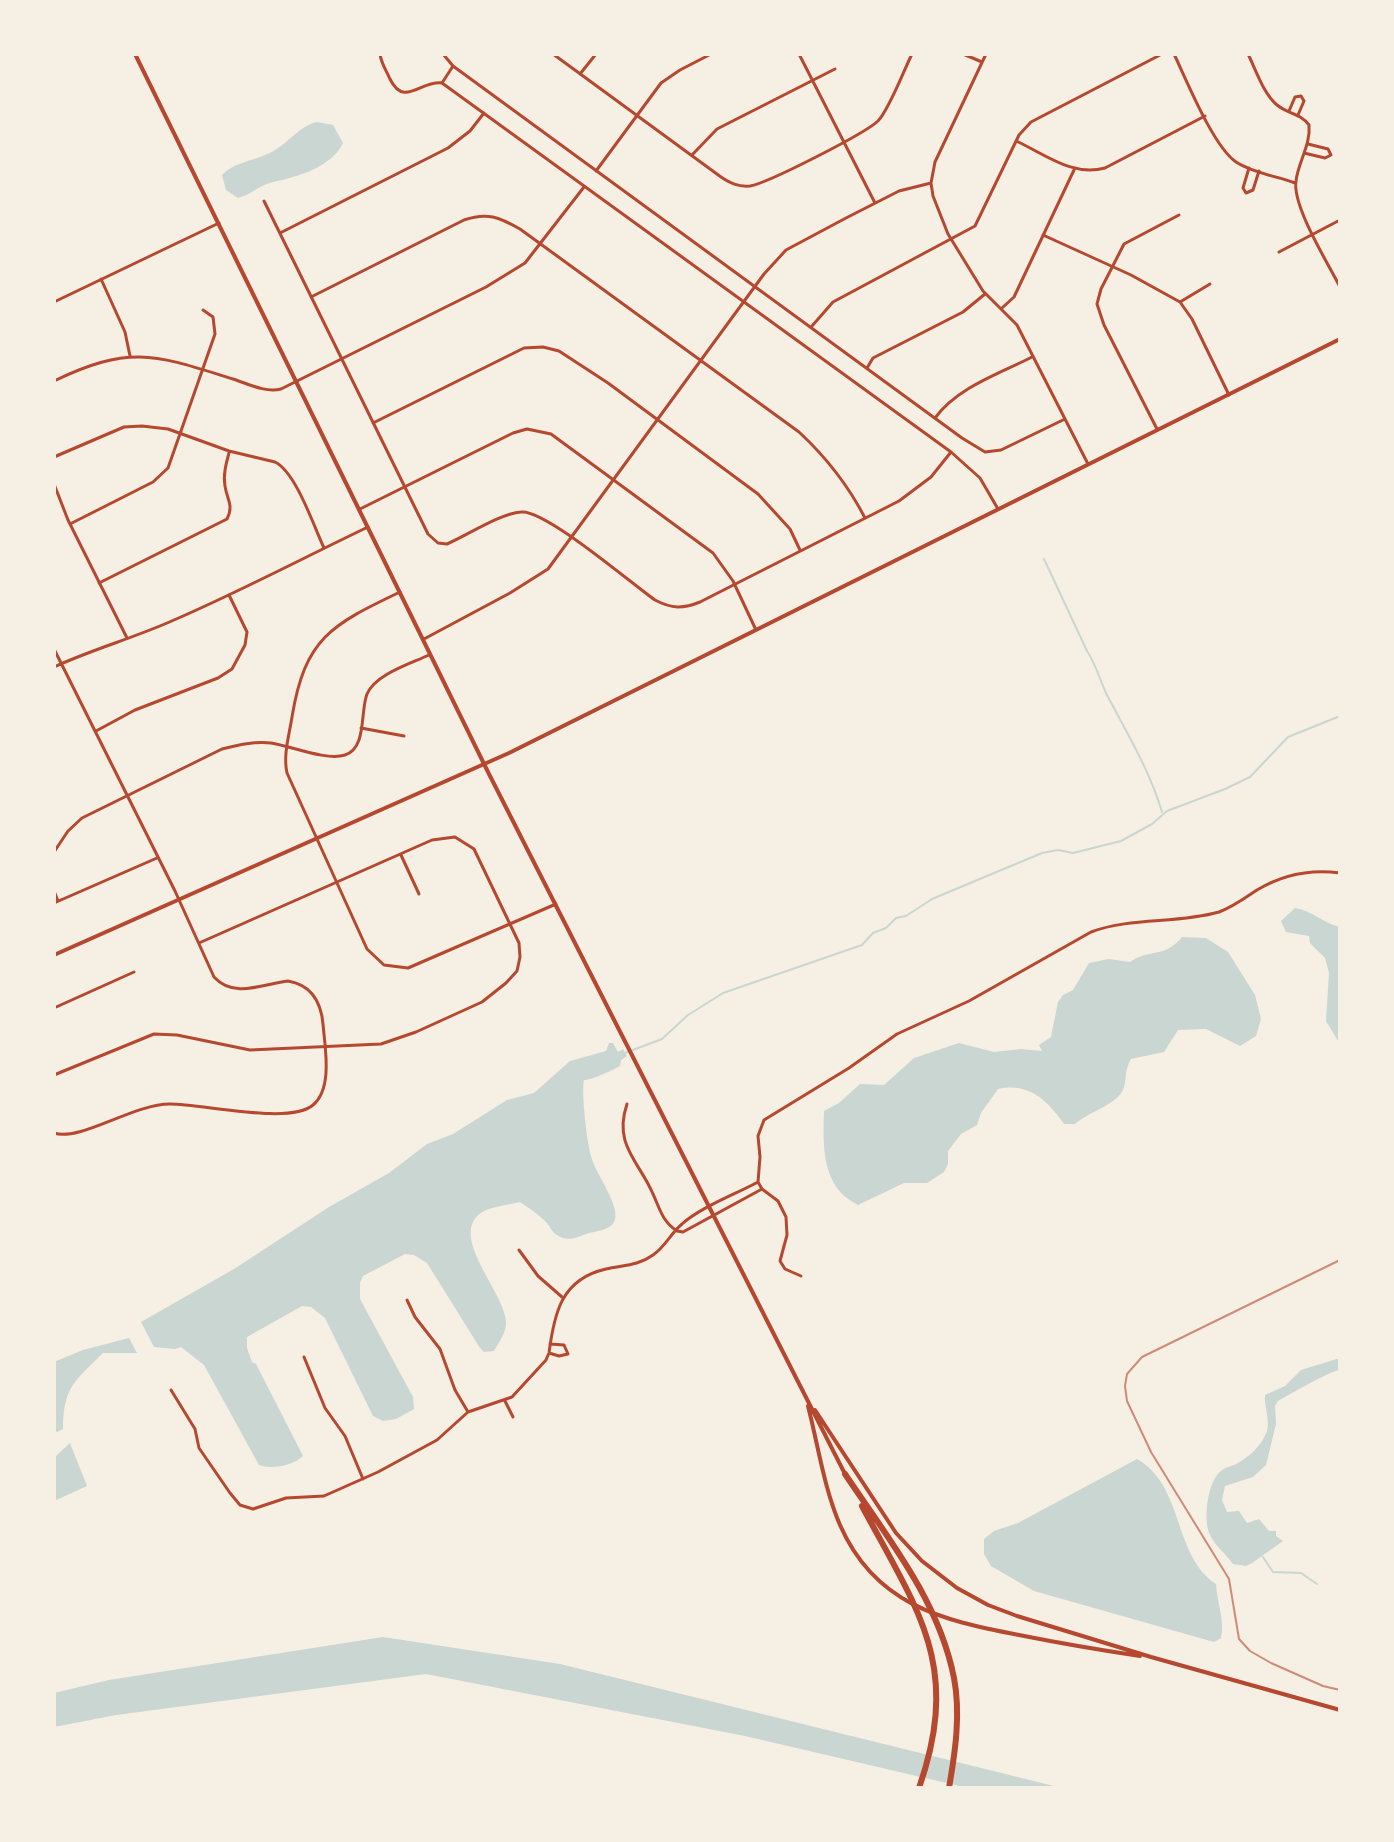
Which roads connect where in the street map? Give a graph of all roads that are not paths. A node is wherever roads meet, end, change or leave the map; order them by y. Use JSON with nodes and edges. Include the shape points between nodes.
{"nodes":[{"id":1,"x":135,"y":54,"type":"edge"},
{"id":2,"x":380,"y":54,"type":"edge"},
{"id":3,"x":443,"y":54,"type":"edge"},
{"id":4,"x":553,"y":54,"type":"edge"},
{"id":5,"x":596,"y":54,"type":"edge"},
{"id":6,"x":711,"y":54,"type":"edge"},
{"id":7,"x":799,"y":54,"type":"edge"},
{"id":8,"x":912,"y":54,"type":"edge"},
{"id":9,"x":963,"y":54,"type":"edge"},
{"id":10,"x":986,"y":54,"type":"edge"},
{"id":11,"x":1162,"y":54,"type":"edge"},
{"id":12,"x":1174,"y":54,"type":"edge"},
{"id":13,"x":1248,"y":54,"type":"edge"},
{"id":14,"x":982,"y":62,"type":"junction"},
{"id":15,"x":453,"y":66,"type":"junction"},
{"id":16,"x":835,"y":69,"type":"dead end"},
{"id":17,"x":580,"y":74,"type":"junction"},
{"id":18,"x":812,"y":80,"type":"junction"},
{"id":19,"x":442,"y":83,"type":"junction"},
{"id":20,"x":1289,"y":111,"type":"junction"},
{"id":21,"x":484,"y":113,"type":"junction"},
{"id":22,"x":636,"y":115,"type":"junction"},
{"id":23,"x":1298,"y":115,"type":"junction"},
{"id":24,"x":1205,"y":116,"type":"junction"},
{"id":25,"x":843,"y":141,"type":"junction"},
{"id":26,"x":1016,"y":141,"type":"junction"},
{"id":27,"x":1308,"y":144,"type":"junction"},
{"id":28,"x":1304,"y":153,"type":"junction"},
{"id":29,"x":692,"y":155,"type":"junction"},
{"id":30,"x":1249,"y":168,"type":"junction"},
{"id":31,"x":1074,"y":170,"type":"junction"},
{"id":32,"x":596,"y":171,"type":"junction"},
{"id":33,"x":1259,"y":171,"type":"junction"},
{"id":34,"x":931,"y":183,"type":"junction"},
{"id":35,"x":1295,"y":183,"type":"junction"},
{"id":36,"x":584,"y":187,"type":"junction"},
{"id":37,"x":264,"y":201,"type":"dead end"},
{"id":38,"x":875,"y":203,"type":"junction"},
{"id":39,"x":1179,"y":215,"type":"dead end"},
{"id":40,"x":1340,"y":220,"type":"edge"},
{"id":41,"x":219,"y":223,"type":"junction"},
{"id":42,"x":280,"y":233,"type":"junction"},
{"id":43,"x":1314,"y":234,"type":"junction"},
{"id":44,"x":1043,"y":235,"type":"junction"},
{"id":45,"x":952,"y":240,"type":"junction"},
{"id":46,"x":538,"y":244,"type":"junction"},
{"id":47,"x":1279,"y":252,"type":"dead end"},
{"id":48,"x":1112,"y":266,"type":"junction"},
{"id":49,"x":101,"y":279,"type":"junction"},
{"id":50,"x":1210,"y":284,"type":"dead end"},
{"id":51,"x":755,"y":286,"type":"junction"},
{"id":52,"x":1340,"y":287,"type":"edge"},
{"id":53,"x":986,"y":293,"type":"junction"},
{"id":54,"x":311,"y":297,"type":"junction"},
{"id":55,"x":54,"y":302,"type":"edge"},
{"id":56,"x":744,"y":302,"type":"junction"},
{"id":57,"x":1180,"y":302,"type":"junction"},
{"id":58,"x":1002,"y":308,"type":"junction"},
{"id":59,"x":203,"y":310,"type":"dead end"},
{"id":60,"x":811,"y":327,"type":"junction"},
{"id":61,"x":1340,"y":339,"type":"edge"},
{"id":62,"x":130,"y":356,"type":"junction"},
{"id":63,"x":1033,"y":356,"type":"junction"},
{"id":64,"x":342,"y":360,"type":"junction"},
{"id":65,"x":701,"y":361,"type":"junction"},
{"id":66,"x":867,"y":368,"type":"junction"},
{"id":67,"x":203,"y":370,"type":"junction"},
{"id":68,"x":54,"y":381,"type":"edge"},
{"id":69,"x":297,"y":382,"type":"junction"},
{"id":70,"x":1229,"y":395,"type":"junction"},
{"id":71,"x":935,"y":418,"type":"junction"},
{"id":72,"x":1065,"y":419,"type":"junction"},
{"id":73,"x":658,"y":421,"type":"junction"},
{"id":74,"x":373,"y":423,"type":"junction"},
{"id":75,"x":1157,"y":429,"type":"junction"},
{"id":76,"x":181,"y":433,"type":"junction"},
{"id":77,"x":229,"y":451,"type":"junction"},
{"id":78,"x":951,"y":452,"type":"junction"},
{"id":79,"x":54,"y":457,"type":"edge"},
{"id":80,"x":1088,"y":464,"type":"junction"},
{"id":81,"x":615,"y":480,"type":"junction"},
{"id":82,"x":54,"y":484,"type":"edge"},
{"id":83,"x":404,"y":487,"type":"junction"},
{"id":84,"x":360,"y":509,"type":"junction"},
{"id":85,"x":998,"y":509,"type":"junction"},
{"id":86,"x":865,"y":518,"type":"junction"},
{"id":87,"x":70,"y":524,"type":"junction"},
{"id":88,"x":368,"y":527,"type":"junction"},
{"id":89,"x":572,"y":538,"type":"junction"},
{"id":90,"x":324,"y":548,"type":"junction"},
{"id":91,"x":800,"y":551,"type":"junction"},
{"id":92,"x":99,"y":583,"type":"junction"},
{"id":93,"x":735,"y":584,"type":"junction"},
{"id":94,"x":400,"y":592,"type":"junction"},
{"id":95,"x":229,"y":594,"type":"junction"},
{"id":96,"x":756,"y":630,"type":"junction"},
{"id":97,"x":127,"y":638,"type":"junction"},
{"id":98,"x":424,"y":639,"type":"junction"},
{"id":99,"x":54,"y":649,"type":"edge"},
{"id":100,"x":431,"y":654,"type":"junction"},
{"id":101,"x":62,"y":664,"type":"junction"},
{"id":102,"x":54,"y":667,"type":"edge"},
{"id":103,"x":361,"y":728,"type":"junction"},
{"id":104,"x":96,"y":731,"type":"junction"},
{"id":105,"x":404,"y":736,"type":"dead end"},
{"id":106,"x":287,"y":747,"type":"junction"},
{"id":107,"x":484,"y":764,"type":"junction"},
{"id":108,"x":127,"y":795,"type":"junction"},
{"id":109,"x":317,"y":839,"type":"junction"},
{"id":110,"x":54,"y":852,"type":"edge"},
{"id":111,"x":401,"y":855,"type":"junction"},
{"id":112,"x":158,"y":858,"type":"junction"},
{"id":113,"x":1340,"y":873,"type":"edge"},
{"id":114,"x":338,"y":882,"type":"junction"},
{"id":115,"x":54,"y":891,"type":"edge"},
{"id":116,"x":419,"y":894,"type":"dead end"},
{"id":117,"x":179,"y":900,"type":"junction"},
{"id":118,"x":56,"y":902,"type":"edge"},
{"id":119,"x":556,"y":904,"type":"junction"},
{"id":120,"x":511,"y":923,"type":"junction"},
{"id":121,"x":199,"y":943,"type":"junction"},
{"id":122,"x":54,"y":955,"type":"edge"},
{"id":123,"x":134,"y":972,"type":"dead end"},
{"id":124,"x":54,"y":1008,"type":"edge"},
{"id":125,"x":324,"y":1048,"type":"junction"},
{"id":126,"x":54,"y":1075,"type":"edge"},
{"id":127,"x":627,"y":1104,"type":"dead end"},
{"id":128,"x":54,"y":1133,"type":"edge"},
{"id":129,"x":758,"y":1182,"type":"junction"},
{"id":130,"x":762,"y":1189,"type":"junction"},
{"id":131,"x":711,"y":1207,"type":"junction"},
{"id":132,"x":715,"y":1216,"type":"junction"},
{"id":133,"x":677,"y":1231,"type":"junction"},
{"id":134,"x":519,"y":1250,"type":"dead end"},
{"id":135,"x":801,"y":1276,"type":"dead end"},
{"id":136,"x":562,"y":1297,"type":"junction"},
{"id":137,"x":407,"y":1300,"type":"dead end"},
{"id":138,"x":550,"y":1344,"type":"junction"},
{"id":139,"x":549,"y":1353,"type":"junction"},
{"id":140,"x":304,"y":1357,"type":"dead end"},
{"id":141,"x":171,"y":1390,"type":"dead end"},
{"id":142,"x":807,"y":1398,"type":"junction"},
{"id":143,"x":505,"y":1401,"type":"junction"},
{"id":144,"x":468,"y":1412,"type":"junction"},
{"id":145,"x":513,"y":1417,"type":"dead end"},
{"id":146,"x":845,"y":1474,"type":"junction"},
{"id":147,"x":363,"y":1479,"type":"junction"},
{"id":148,"x":1151,"y":1657,"type":"junction"},
{"id":149,"x":1340,"y":1710,"type":"edge"},
{"id":150,"x":358,"y":1788,"type":"edge"},
{"id":151,"x":450,"y":1788,"type":"edge"},
{"id":152,"x":919,"y":1788,"type":"edge"},
{"id":153,"x":949,"y":1788,"type":"edge"}],
"edges":[{"from":1,"to":41,"type":"street"},
{"from":2,"to":19,"type":"street","via":[[393,85],[402,92]]},
{"from":3,"to":15,"type":"street"},
{"from":4,"to":17,"type":"street"},
{"from":5,"to":17,"type":"street"},
{"from":6,"to":22,"type":"street","via":[[661,83]]},
{"from":7,"to":18,"type":"street"},
{"from":8,"to":25,"type":"street","via":[[880,119]]},
{"from":9,"to":14,"type":"street"},
{"from":10,"to":14,"type":"street"},
{"from":11,"to":26,"type":"street","via":[[1031,122]]},
{"from":12,"to":24,"type":"street"},
{"from":13,"to":20,"type":"street","via":[[1269,97]]},
{"from":14,"to":34,"type":"street","via":[[935,162]]},
{"from":15,"to":19,"type":"street"},
{"from":15,"to":32,"type":"street"},
{"from":16,"to":18,"type":"street"},
{"from":17,"to":22,"type":"street"},
{"from":18,"to":25,"type":"street"},
{"from":18,"to":29,"type":"street","via":[[717,129]]},
{"from":19,"to":21,"type":"street"},
{"from":20,"to":23,"type":"street"},
{"from":20,"to":23,"type":"street","via":[[1295,97],[1301,96]]},
{"from":21,"to":36,"type":"street"},
{"from":21,"to":42,"type":"street","via":[[448,148]]},
{"from":22,"to":29,"type":"street"},
{"from":22,"to":32,"type":"street"},
{"from":23,"to":27,"type":"street","via":[[1309,125]]},
{"from":24,"to":30,"type":"street","via":[[1224,150]]},
{"from":24,"to":31,"type":"street","via":[[1105,168]]},
{"from":25,"to":29,"type":"street","via":[[747,186],[731,183]]},
{"from":25,"to":38,"type":"street"},
{"from":26,"to":31,"type":"street"},
{"from":26,"to":45,"type":"street","via":[[975,226]]},
{"from":27,"to":28,"type":"street"},
{"from":27,"to":28,"type":"street","via":[[1328,149],[1331,155]]},
{"from":28,"to":35,"type":"street"},
{"from":30,"to":33,"type":"street"},
{"from":30,"to":33,"type":"street","via":[[1246,193],[1253,190]]},
{"from":31,"to":44,"type":"street"},
{"from":32,"to":51,"type":"street"},
{"from":33,"to":35,"type":"street"},
{"from":34,"to":38,"type":"street"},
{"from":34,"to":45,"type":"street"},
{"from":35,"to":43,"type":"street","via":[[1297,201]]},
{"from":36,"to":46,"type":"street"},
{"from":36,"to":56,"type":"street"},
{"from":37,"to":42,"type":"street"},
{"from":38,"to":51,"type":"street","via":[[786,250]]},
{"from":39,"to":48,"type":"street","via":[[1124,244]]},
{"from":40,"to":43,"type":"street"},
{"from":41,"to":49,"type":"street"},
{"from":41,"to":69,"type":"street"},
{"from":42,"to":54,"type":"street"},
{"from":43,"to":47,"type":"street"},
{"from":43,"to":52,"type":"street"},
{"from":44,"to":48,"type":"street"},
{"from":44,"to":58,"type":"street","via":[[1014,297]]},
{"from":45,"to":53,"type":"street"},
{"from":45,"to":60,"type":"street","via":[[833,302]]},
{"from":46,"to":54,"type":"street","via":[[499,217],[478,215]]},
{"from":46,"to":64,"type":"street","via":[[525,263],[486,287]]},
{"from":46,"to":65,"type":"street"},
{"from":48,"to":57,"type":"street"},
{"from":48,"to":75,"type":"street","via":[[1101,289],[1099,314]]},
{"from":49,"to":55,"type":"street"},
{"from":49,"to":62,"type":"street"},
{"from":50,"to":57,"type":"street"},
{"from":51,"to":56,"type":"street"},
{"from":51,"to":60,"type":"street"},
{"from":53,"to":58,"type":"street"},
{"from":53,"to":66,"type":"street","via":[[963,312],[873,358]]},
{"from":54,"to":64,"type":"street"},
{"from":56,"to":65,"type":"street"},
{"from":56,"to":78,"type":"street"},
{"from":57,"to":70,"type":"street"},
{"from":58,"to":63,"type":"street"},
{"from":59,"to":67,"type":"street","via":[[213,317],[216,328]]},
{"from":60,"to":66,"type":"street"},
{"from":61,"to":70,"type":"street"},
{"from":62,"to":67,"type":"street","via":[[161,357]]},
{"from":62,"to":68,"type":"street","via":[[96,362]]},
{"from":63,"to":71,"type":"street","via":[[966,390]]},
{"from":63,"to":72,"type":"street"},
{"from":64,"to":69,"type":"street"},
{"from":64,"to":74,"type":"street"},
{"from":65,"to":73,"type":"street"},
{"from":65,"to":86,"type":"street","via":[[799,432],[827,459]]},
{"from":66,"to":71,"type":"street"},
{"from":67,"to":69,"type":"street","via":[[270,391]]},
{"from":67,"to":76,"type":"street"},
{"from":69,"to":84,"type":"street"},
{"from":70,"to":75,"type":"street"},
{"from":71,"to":72,"type":"street","via":[[985,452],[1001,450]]},
{"from":72,"to":80,"type":"street"},
{"from":73,"to":74,"type":"street","via":[[572,358],[543,347],[524,348]]},
{"from":73,"to":81,"type":"street"},
{"from":73,"to":91,"type":"street","via":[[758,494],[790,529]]},
{"from":74,"to":83,"type":"street"},
{"from":75,"to":80,"type":"street"},
{"from":76,"to":77,"type":"street"},
{"from":76,"to":79,"type":"street","via":[[154,426],[124,427]]},
{"from":76,"to":87,"type":"street","via":[[163,476]]},
{"from":77,"to":90,"type":"street","via":[[281,465]]},
{"from":77,"to":92,"type":"street","via":[[224,477],[231,506],[227,519]]},
{"from":78,"to":85,"type":"street","via":[[980,478]]},
{"from":78,"to":86,"type":"street","via":[[931,477]]},
{"from":80,"to":85,"type":"street"},
{"from":81,"to":83,"type":"street","via":[[551,434],[527,429]]},
{"from":81,"to":89,"type":"street"},
{"from":81,"to":93,"type":"street","via":[[713,553]]},
{"from":82,"to":87,"type":"street"},
{"from":83,"to":84,"type":"street"},
{"from":83,"to":89,"type":"street","via":[[438,543],[447,544],[520,512],[540,517]]},
{"from":84,"to":88,"type":"street"},
{"from":85,"to":96,"type":"street"},
{"from":86,"to":91,"type":"street"},
{"from":87,"to":92,"type":"street"},
{"from":88,"to":90,"type":"street"},
{"from":88,"to":94,"type":"street"},
{"from":89,"to":93,"type":"street","via":[[665,606],[689,607]]},
{"from":89,"to":98,"type":"street","via":[[548,569]]},
{"from":90,"to":95,"type":"street"},
{"from":91,"to":93,"type":"street"},
{"from":92,"to":97,"type":"street"},
{"from":93,"to":96,"type":"street"},
{"from":94,"to":98,"type":"street"},
{"from":94,"to":106,"type":"street","via":[[340,623],[316,646],[294,706]]},
{"from":95,"to":97,"type":"street"},
{"from":95,"to":104,"type":"street","via":[[247,632],[232,669]]},
{"from":96,"to":107,"type":"street"},
{"from":97,"to":101,"type":"street"},
{"from":98,"to":100,"type":"street"},
{"from":99,"to":101,"type":"street"},
{"from":100,"to":103,"type":"street","via":[[376,682],[367,695]]},
{"from":100,"to":107,"type":"street"},
{"from":101,"to":102,"type":"street"},
{"from":101,"to":104,"type":"street"},
{"from":103,"to":105,"type":"street"},
{"from":103,"to":106,"type":"street","via":[[357,746],[343,756]]},
{"from":104,"to":108,"type":"street"},
{"from":106,"to":108,"type":"street","via":[[257,743],[222,749]]},
{"from":106,"to":109,"type":"street","via":[[287,773]]},
{"from":107,"to":109,"type":"street"},
{"from":107,"to":119,"type":"street"},
{"from":108,"to":110,"type":"street","via":[[82,818]]},
{"from":108,"to":112,"type":"street"},
{"from":109,"to":114,"type":"street"},
{"from":109,"to":117,"type":"street"},
{"from":111,"to":114,"type":"street"},
{"from":111,"to":116,"type":"street"},
{"from":111,"to":120,"type":"street","via":[[441,837],[461,839],[477,853]]},
{"from":112,"to":117,"type":"street"},
{"from":112,"to":118,"type":"street"},
{"from":113,"to":129,"type":"street","via":[[1285,877],[1210,914],[1091,932],[969,1001],[913,1026],[764,1120],[758,1136]]},
{"from":114,"to":120,"type":"street","via":[[367,949],[380,963],[401,969]]},
{"from":114,"to":121,"type":"street"},
{"from":115,"to":118,"type":"street"},
{"from":117,"to":121,"type":"street"},
{"from":117,"to":122,"type":"street"},
{"from":119,"to":120,"type":"street"},
{"from":119,"to":131,"type":"street"},
{"from":120,"to":125,"type":"street","via":[[519,943],[519,964],[482,1002],[390,1041]]},
{"from":121,"to":125,"type":"street","via":[[214,977],[226,987],[242,990],[288,981],[306,987],[320,1004]]},
{"from":123,"to":124,"type":"street"},
{"from":125,"to":126,"type":"street","via":[[250,1050],[154,1034]]},
{"from":125,"to":128,"type":"street","via":[[324,1088],[303,1112],[161,1104],[68,1136]]},
{"from":127,"to":133,"type":"street","via":[[623,1119],[630,1156],[664,1220]]},
{"from":129,"to":130,"type":"street"},
{"from":129,"to":131,"type":"street"},
{"from":130,"to":132,"type":"street"},
{"from":130,"to":135,"type":"street","via":[[778,1201],[786,1217],[780,1261]]},
{"from":131,"to":132,"type":"street"},
{"from":131,"to":133,"type":"street"},
{"from":132,"to":133,"type":"street"},
{"from":132,"to":142,"type":"street"},
{"from":133,"to":136,"type":"street","via":[[646,1260],[590,1275]]},
{"from":134,"to":136,"type":"street"},
{"from":136,"to":138,"type":"street"},
{"from":137,"to":144,"type":"street","via":[[440,1349]]},
{"from":138,"to":139,"type":"street"},
{"from":138,"to":139,"type":"street","via":[[564,1345],[568,1351],[565,1356]]},
{"from":139,"to":143,"type":"street","via":[[518,1393]]},
{"from":140,"to":147,"type":"street"},
{"from":141,"to":147,"type":"street","via":[[195,1429],[199,1448],[240,1505],[253,1509],[286,1498],[324,1496]]},
{"from":142,"to":146,"type":"street"},
{"from":142,"to":148,"type":"street","via":[[896,1533],[957,1588],[1017,1616]]},
{"from":142,"to":148,"type":"street","via":[[840,1525],[860,1558],[889,1589],[945,1619]]},
{"from":143,"to":144,"type":"street"},
{"from":143,"to":145,"type":"street"},
{"from":144,"to":147,"type":"street","via":[[437,1440]]},
{"from":146,"to":152,"type":"highway","via":[[921,1617],[932,1652],[932,1740]]},
{"from":146,"to":153,"type":"highway","via":[[936,1619],[955,1681],[957,1726]]},
{"from":148,"to":149,"type":"street"},
{"from":150,"to":151,"type":"street"}]}
